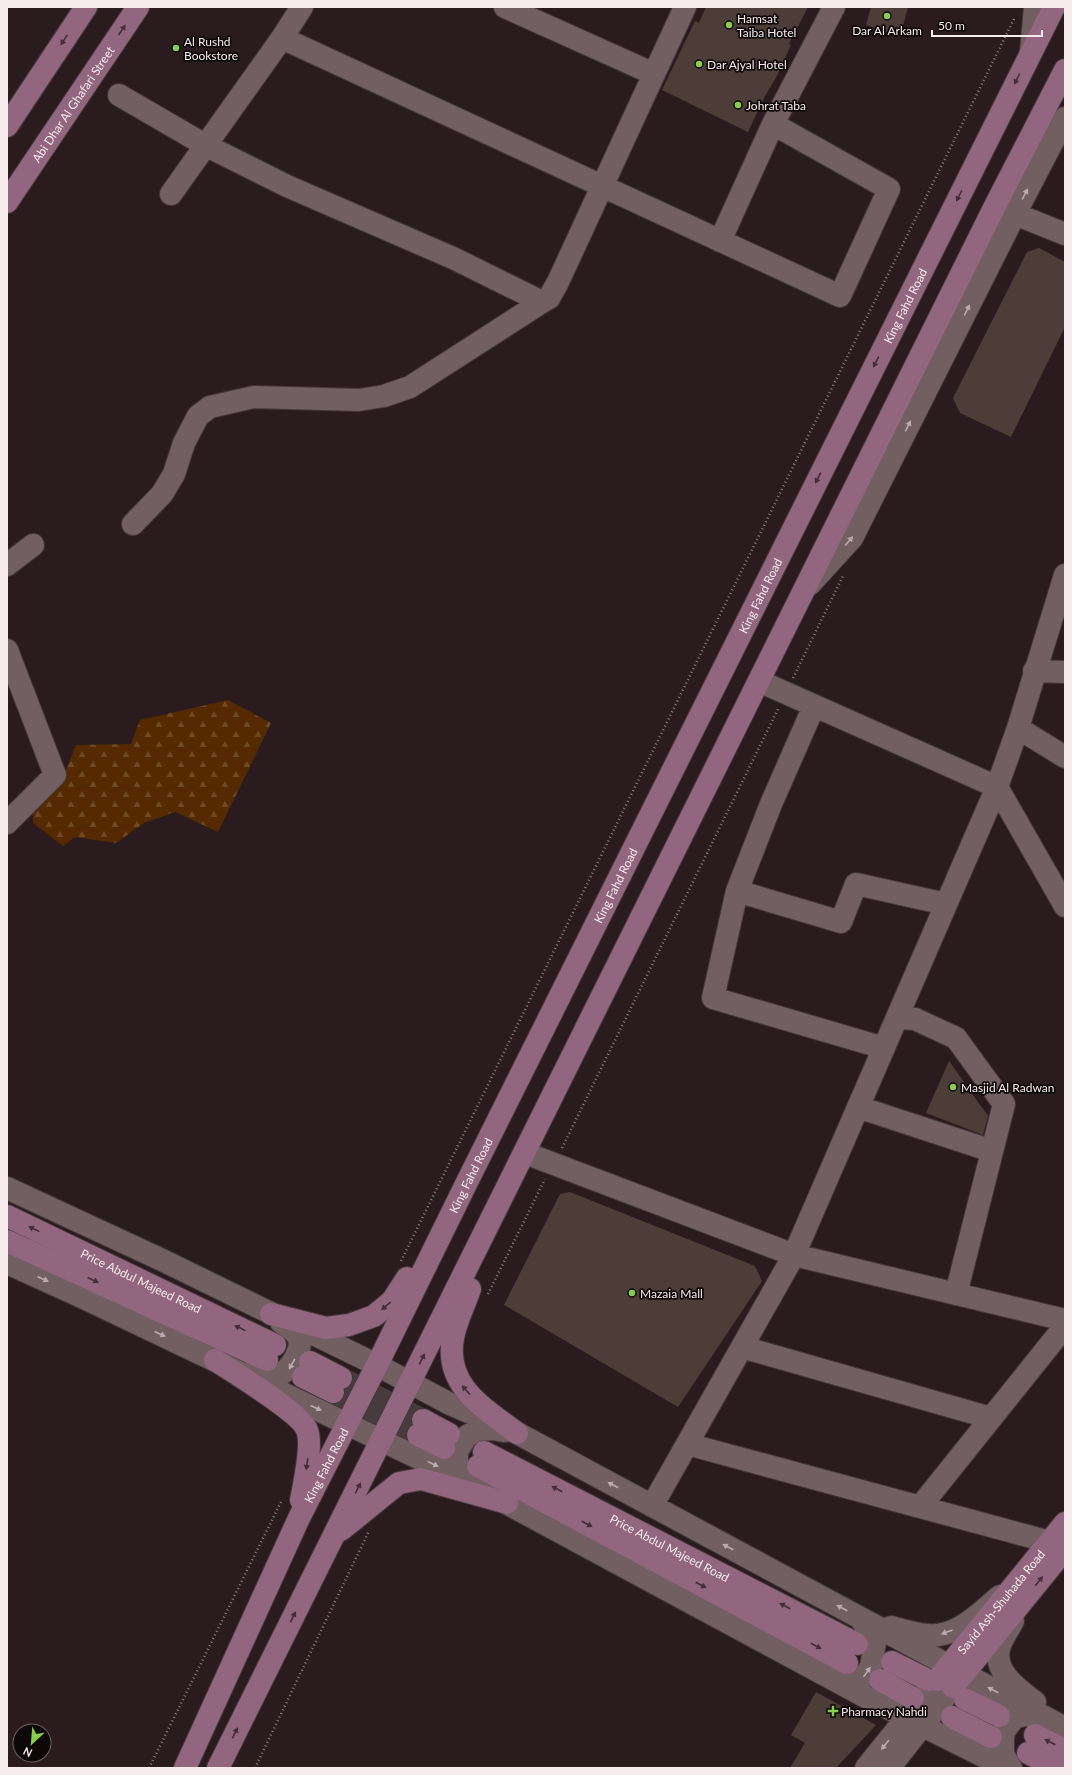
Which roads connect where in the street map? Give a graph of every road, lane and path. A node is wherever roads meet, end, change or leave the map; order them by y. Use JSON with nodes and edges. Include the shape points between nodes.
{"nodes":[{"id":1,"x":86,"y":7,"type":"edge"},
{"id":2,"x":138,"y":7,"type":"edge"},
{"id":3,"x":302,"y":7,"type":"edge"},
{"id":4,"x":505,"y":7,"type":"edge"},
{"id":5,"x":685,"y":7,"type":"edge"},
{"id":6,"x":834,"y":7,"type":"edge"},
{"id":7,"x":1054,"y":7,"type":"edge"},
{"id":8,"x":1026,"y":11,"type":"edge"},
{"id":9,"x":282,"y":38,"type":"junction"},
{"id":10,"x":1030,"y":54,"type":"junction"},
{"id":11,"x":1065,"y":70,"type":"edge"},
{"id":12,"x":654,"y":74,"type":"junction"},
{"id":13,"x":119,"y":96,"type":"dead end"},
{"id":14,"x":1065,"y":118,"type":"edge"},
{"id":15,"x":773,"y":124,"type":"junction"},
{"id":16,"x":7,"y":126,"type":"edge"},
{"id":17,"x":206,"y":145,"type":"junction"},
{"id":18,"x":602,"y":186,"type":"junction"},
{"id":19,"x":171,"y":194,"type":"dead end"},
{"id":20,"x":7,"y":202,"type":"edge"},
{"id":21,"x":1015,"y":214,"type":"junction"},
{"id":22,"x":1065,"y":234,"type":"edge"},
{"id":23,"x":720,"y":241,"type":"junction"},
{"id":24,"x":542,"y":302,"type":"junction"},
{"id":25,"x":133,"y":524,"type":"dead end"},
{"id":26,"x":34,"y":545,"type":"dead end"},
{"id":27,"x":7,"y":565,"type":"edge"},
{"id":28,"x":845,"y":573,"type":"dead end"},
{"id":29,"x":1065,"y":575,"type":"edge"},
{"id":30,"x":804,"y":591,"type":"junction"},
{"id":31,"x":7,"y":650,"type":"edge"},
{"id":32,"x":1034,"y":671,"type":"junction"},
{"id":33,"x":1065,"y":672,"type":"edge"},
{"id":34,"x":759,"y":681,"type":"junction"},
{"id":35,"x":786,"y":693,"type":"junction"},
{"id":36,"x":814,"y":706,"type":"junction"},
{"id":37,"x":1018,"y":728,"type":"junction"},
{"id":38,"x":1065,"y":757,"type":"edge"},
{"id":39,"x":997,"y":787,"type":"junction"},
{"id":40,"x":7,"y":823,"type":"edge"},
{"id":41,"x":737,"y":891,"type":"junction"},
{"id":42,"x":946,"y":904,"type":"junction"},
{"id":43,"x":1065,"y":906,"type":"edge"},
{"id":44,"x":897,"y":1018,"type":"junction"},
{"id":45,"x":884,"y":1048,"type":"junction"},
{"id":46,"x":858,"y":1108,"type":"junction"},
{"id":47,"x":992,"y":1151,"type":"junction"},
{"id":48,"x":525,"y":1153,"type":"junction"},
{"id":49,"x":554,"y":1164,"type":"junction"},
{"id":50,"x":468,"y":1180,"type":"junction"},
{"id":51,"x":7,"y":1188,"type":"edge"},
{"id":52,"x":501,"y":1200,"type":"junction"},
{"id":53,"x":7,"y":1216,"type":"edge"},
{"id":54,"x":7,"y":1241,"type":"edge"},
{"id":55,"x":794,"y":1256,"type":"junction"},
{"id":56,"x":7,"y":1263,"type":"edge"},
{"id":57,"x":399,"y":1266,"type":"dead end"},
{"id":58,"x":956,"y":1294,"type":"junction"},
{"id":59,"x":487,"y":1295,"type":"dead end"},
{"id":60,"x":271,"y":1314,"type":"junction"},
{"id":61,"x":1065,"y":1320,"type":"edge"},
{"id":62,"x":1065,"y":1326,"type":"edge"},
{"id":63,"x":742,"y":1347,"type":"junction"},
{"id":64,"x":215,"y":1360,"type":"junction"},
{"id":65,"x":377,"y":1365,"type":"junction"},
{"id":66,"x":306,"y":1370,"type":"dead end"},
{"id":67,"x":238,"y":1371,"type":"junction"},
{"id":68,"x":410,"y":1383,"type":"junction"},
{"id":69,"x":337,"y":1385,"type":"tunnel mouth"},
{"id":70,"x":991,"y":1418,"type":"junction"},
{"id":71,"x":347,"y":1423,"type":"junction"},
{"id":72,"x":421,"y":1428,"type":"tunnel mouth"},
{"id":73,"x":517,"y":1433,"type":"junction"},
{"id":74,"x":382,"y":1440,"type":"junction"},
{"id":75,"x":446,"y":1441,"type":"dead end"},
{"id":76,"x":687,"y":1444,"type":"junction"},
{"id":77,"x":282,"y":1499,"type":"dead end"},
{"id":78,"x":502,"y":1501,"type":"junction"},
{"id":79,"x":652,"y":1506,"type":"junction"},
{"id":80,"x":920,"y":1507,"type":"junction"},
{"id":81,"x":299,"y":1518,"type":"junction"},
{"id":82,"x":1065,"y":1523,"type":"edge"},
{"id":83,"x":371,"y":1528,"type":"dead end"},
{"id":84,"x":334,"y":1536,"type":"junction"},
{"id":85,"x":1057,"y":1545,"type":"edge"},
{"id":86,"x":1020,"y":1592,"type":"junction"},
{"id":87,"x":861,"y":1619,"type":"junction"},
{"id":88,"x":857,"y":1644,"type":"dead end"},
{"id":89,"x":892,"y":1662,"type":"dead end"},
{"id":90,"x":847,"y":1663,"type":"dead end"},
{"id":91,"x":832,"y":1679,"type":"junction"},
{"id":92,"x":880,"y":1680,"type":"dead end"},
{"id":93,"x":949,"y":1681,"type":"junction"},
{"id":94,"x":999,"y":1716,"type":"dead end"},
{"id":95,"x":952,"y":1717,"type":"dead end"},
{"id":96,"x":913,"y":1719,"type":"junction"},
{"id":97,"x":1065,"y":1728,"type":"edge"},
{"id":98,"x":1035,"y":1735,"type":"junction"},
{"id":99,"x":991,"y":1737,"type":"dead end"},
{"id":100,"x":1065,"y":1750,"type":"edge"},
{"id":101,"x":185,"y":1764,"type":"edge"},
{"id":102,"x":149,"y":1768,"type":"edge"},
{"id":103,"x":218,"y":1768,"type":"edge"},
{"id":104,"x":255,"y":1768,"type":"edge"},
{"id":105,"x":866,"y":1768,"type":"edge"},
{"id":106,"x":889,"y":1768,"type":"edge"},
{"id":107,"x":1007,"y":1768,"type":"edge"},
{"id":108,"x":1011,"y":1768,"type":"edge"},
{"id":109,"x":1057,"y":1768,"type":"edge"}],
"edges":[{"from":1,"to":16,"type":"main road","one_way":true},
{"from":20,"to":2,"type":"main road","name":"Abi Dhar Al Ghafari Street","one_way":true},
{"from":3,"to":9,"type":"street"},
{"from":4,"to":12,"type":"street"},
{"from":5,"to":12,"type":"street"},
{"from":6,"to":15,"type":"street"},
{"from":7,"to":10,"type":"main road","name":"King Fahd Road"},
{"from":8,"to":10,"type":"street","via":[[1034,23]]},
{"from":8,"to":57,"type":"path"},
{"from":9,"to":17,"type":"street"},
{"from":9,"to":18,"type":"street"},
{"from":10,"to":50,"type":"main road","name":"King Fahd Road","one_way":true},
{"from":11,"to":30,"type":"main road"},
{"from":12,"to":18,"type":"street"},
{"from":13,"to":17,"type":"street"},
{"from":21,"to":14,"type":"street","one_way":true},
{"from":15,"to":23,"type":"street"},
{"from":15,"to":23,"type":"street","via":[[889,189],[886,196],[840,296]]},
{"from":17,"to":19,"type":"street"},
{"from":17,"to":24,"type":"street","via":[[287,186],[453,258]]},
{"from":18,"to":23,"type":"street"},
{"from":18,"to":24,"type":"street","via":[[558,282],[549,298]]},
{"from":21,"to":22,"type":"street"},
{"from":30,"to":21,"type":"street","one_way":true,"via":[[852,538]]},
{"from":24,"to":25,"type":"street","via":[[410,387],[384,396],[359,400],[254,397],[210,407],[198,416],[184,443],[174,474],[162,494]]},
{"from":26,"to":27,"type":"street"},
{"from":28,"to":35,"type":"path"},
{"from":29,"to":32,"type":"street"},
{"from":30,"to":34,"type":"main road"},
{"from":31,"to":40,"type":"street","via":[[55,775]]},
{"from":32,"to":33,"type":"street"},
{"from":32,"to":37,"type":"street"},
{"from":34,"to":35,"type":"street"},
{"from":34,"to":48,"type":"main road"},
{"from":35,"to":36,"type":"street"},
{"from":35,"to":49,"type":"path"},
{"from":36,"to":39,"type":"street"},
{"from":36,"to":41,"type":"street","via":[[771,804]]},
{"from":37,"to":38,"type":"street"},
{"from":37,"to":39,"type":"street"},
{"from":39,"to":42,"type":"street"},
{"from":39,"to":43,"type":"street"},
{"from":41,"to":42,"type":"street","via":[[841,922],[856,884]]},
{"from":41,"to":45,"type":"street","via":[[713,998]]},
{"from":42,"to":44,"type":"street"},
{"from":44,"to":45,"type":"street"},
{"from":44,"to":47,"type":"street","via":[[915,1018],[956,1038],[1004,1104]]},
{"from":45,"to":46,"type":"street"},
{"from":46,"to":47,"type":"street"},
{"from":46,"to":55,"type":"street"},
{"from":47,"to":58,"type":"street"},
{"from":48,"to":49,"type":"street"},
{"from":48,"to":52,"type":"main road"},
{"from":49,"to":55,"type":"street"},
{"from":49,"to":59,"type":"path"},
{"from":50,"to":60,"type":"main road","one_way":true,"via":[[392,1301],[374,1316],[349,1325],[326,1328]]},
{"from":50,"to":65,"type":"main road","name":"King Fahd Road"},
{"from":51,"to":60,"type":"street"},
{"from":68,"to":52,"type":"main road","one_way":true},
{"from":73,"to":52,"type":"main road","one_way":true,"via":[[475,1401],[461,1385],[452,1357],[453,1337]]},
{"from":54,"to":53,"type":"main road","name":"Price Abdul Majeed Road","one_way":true,"via":[[271,1352]]},
{"from":55,"to":58,"type":"street"},
{"from":55,"to":63,"type":"street"},
{"from":56,"to":64,"type":"street","one_way":true},
{"from":58,"to":61,"type":"street"},
{"from":60,"to":65,"type":"street"},
{"from":60,"to":67,"type":"street","one_way":true,"via":[[297,1336],[300,1342],[289,1370],[273,1377]]},
{"from":62,"to":70,"type":"street"},
{"from":63,"to":70,"type":"street"},
{"from":63,"to":76,"type":"street"},
{"from":64,"to":67,"type":"street"},
{"from":64,"to":81,"type":"main road","one_way":true,"via":[[293,1413],[308,1430],[309,1448]]},
{"from":65,"to":68,"type":"street"},
{"from":65,"to":71,"type":"main road","name":"King Fahd Road"},
{"from":66,"to":69,"type":"main road"},
{"from":67,"to":71,"type":"street","one_way":true},
{"from":68,"to":73,"type":"street","via":[[450,1404]]},
{"from":68,"to":74,"type":"main road"},
{"from":70,"to":80,"type":"street"},
{"from":71,"to":74,"type":"street"},
{"from":71,"to":81,"type":"main road","name":"King Fahd Road"},
{"from":72,"to":75,"type":"main road"},
{"from":73,"to":78,"type":"street","via":[[493,1429],[478,1430],[467,1436],[457,1451],[457,1466],[474,1482]]},
{"from":79,"to":73,"type":"street","one_way":true},
{"from":74,"to":78,"type":"street","one_way":true},
{"from":84,"to":74,"type":"main road","one_way":true},
{"from":76,"to":79,"type":"street"},
{"from":76,"to":80,"type":"street"},
{"from":77,"to":102,"type":"path"},
{"from":78,"to":84,"type":"main road","via":[[421,1479],[399,1483]]},
{"from":78,"to":91,"type":"street"},
{"from":87,"to":79,"type":"street","one_way":true},
{"from":80,"to":85,"type":"street"},
{"from":81,"to":101,"type":"main road","name":"King Fahd Road"},
{"from":82,"to":85,"type":"main road","name":"Sayid Ash-Shuhada Road"},
{"from":83,"to":104,"type":"path"},
{"from":103,"to":84,"type":"main road","one_way":true},
{"from":85,"to":86,"type":"main road","name":"Sayid Ash-Shuhada Road"},
{"from":86,"to":87,"type":"street","one_way":true,"via":[[943,1634],[925,1634]]},
{"from":86,"to":93,"type":"main road","name":"Sayid Ash-Shuhada Road"},
{"from":86,"to":97,"type":"street","via":[[1000,1646],[999,1657],[1004,1675]]},
{"from":91,"to":87,"type":"street","one_way":true,"via":[[854,1682],[862,1679],[871,1667],[874,1642]]},
{"from":87,"to":93,"type":"street"},
{"from":88,"to":90,"type":"main road","name":"Price Abdul Majeed Road","one_way":true,"via":[[481,1459]]},
{"from":89,"to":93,"type":"main road"},
{"from":91,"to":96,"type":"street"},
{"from":92,"to":96,"type":"main road"},
{"from":93,"to":94,"type":"main road"},
{"from":93,"to":96,"type":"street"},
{"from":98,"to":93,"type":"street","one_way":true},
{"from":95,"to":99,"type":"main road"},
{"from":96,"to":105,"type":"street","one_way":true},
{"from":96,"to":106,"type":"street"},
{"from":96,"to":107,"type":"street"},
{"from":97,"to":98,"type":"street"},
{"from":100,"to":98,"type":"main road","one_way":true},
{"from":98,"to":108,"type":"street","via":[[1024,1715],[1014,1718],[1004,1731],[1003,1754]]},
{"from":98,"to":109,"type":"main road"}]}
